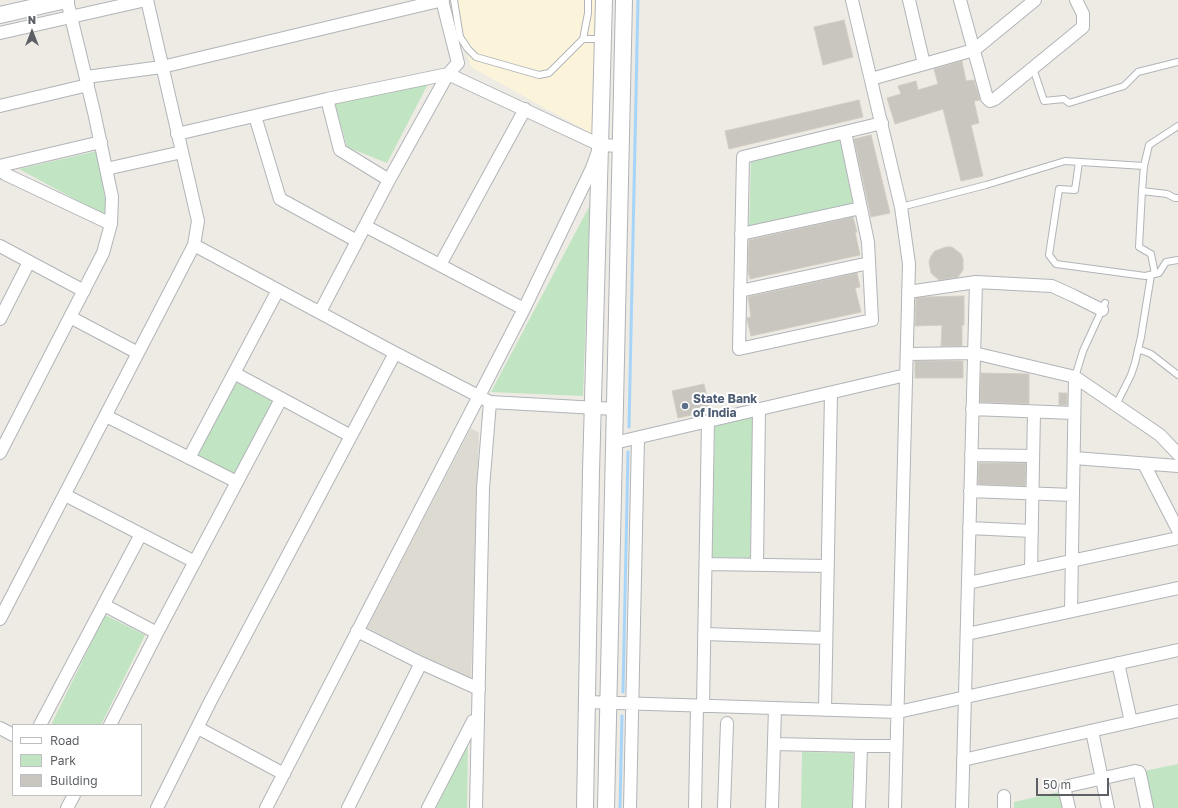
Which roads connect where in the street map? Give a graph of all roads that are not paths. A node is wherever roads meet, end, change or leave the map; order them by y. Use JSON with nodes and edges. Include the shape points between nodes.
{"nodes":[{"id":1,"x":67,"y":0,"type":"edge"},
{"id":2,"x":146,"y":0,"type":"edge"},
{"id":3,"x":442,"y":0,"type":"edge"},
{"id":4,"x":454,"y":0,"type":"edge"},
{"id":5,"x":588,"y":0,"type":"edge"},
{"id":6,"x":604,"y":0,"type":"edge"},
{"id":7,"x":624,"y":0,"type":"edge"},
{"id":8,"x":852,"y":0,"type":"edge"},
{"id":9,"x":908,"y":0,"type":"edge"},
{"id":10,"x":960,"y":0,"type":"edge"},
{"id":11,"x":1035,"y":0,"type":"edge"},
{"id":12,"x":1076,"y":0,"type":"edge"},
{"id":13,"x":0,"y":15,"type":"edge"},
{"id":14,"x":71,"y":17,"type":"junction"},
{"id":15,"x":0,"y":34,"type":"edge"},
{"id":16,"x":583,"y":39,"type":"junction"},
{"id":17,"x":603,"y":39,"type":"junction"},
{"id":18,"x":974,"y":50,"type":"junction"},
{"id":19,"x":1178,"y":62,"type":"edge"},
{"id":20,"x":924,"y":64,"type":"junction"},
{"id":21,"x":162,"y":67,"type":"junction"},
{"id":22,"x":1033,"y":68,"type":"junction"},
{"id":23,"x":448,"y":74,"type":"junction"},
{"id":24,"x":871,"y":79,"type":"junction"},
{"id":25,"x":87,"y":81,"type":"junction"},
{"id":26,"x":327,"y":99,"type":"junction"},
{"id":27,"x":0,"y":106,"type":"edge"},
{"id":28,"x":525,"y":109,"type":"junction"},
{"id":29,"x":256,"y":116,"type":"junction"},
{"id":30,"x":882,"y":123,"type":"junction"},
{"id":31,"x":1178,"y":126,"type":"edge"},
{"id":32,"x":845,"y":132,"type":"junction"},
{"id":33,"x":177,"y":134,"type":"junction"},
{"id":34,"x":100,"y":142,"type":"junction"},
{"id":35,"x":600,"y":145,"type":"junction"},
{"id":36,"x":621,"y":146,"type":"junction"},
{"id":37,"x":182,"y":152,"type":"junction"},
{"id":38,"x":1079,"y":162,"type":"junction"},
{"id":39,"x":1144,"y":166,"type":"junction"},
{"id":40,"x":106,"y":169,"type":"junction"},
{"id":41,"x":2,"y":172,"type":"edge"},
{"id":42,"x":389,"y":180,"type":"junction"},
{"id":43,"x":1142,"y":191,"type":"junction"},
{"id":44,"x":1178,"y":198,"type":"edge"},
{"id":45,"x":901,"y":207,"type":"junction"},
{"id":46,"x":861,"y":208,"type":"junction"},
{"id":47,"x":111,"y":224,"type":"junction"},
{"id":48,"x":365,"y":226,"type":"junction"},
{"id":49,"x":741,"y":234,"type":"junction"},
{"id":50,"x":357,"y":241,"type":"junction"},
{"id":51,"x":194,"y":244,"type":"junction"},
{"id":52,"x":0,"y":246,"type":"edge"},
{"id":53,"x":1178,"y":260,"type":"edge"},
{"id":54,"x":29,"y":262,"type":"junction"},
{"id":55,"x":869,"y":263,"type":"junction"},
{"id":56,"x":440,"y":265,"type":"junction"},
{"id":57,"x":1153,"y":274,"type":"junction"},
{"id":58,"x":976,"y":282,"type":"junction"},
{"id":59,"x":278,"y":290,"type":"junction"},
{"id":60,"x":84,"y":291,"type":"junction"},
{"id":61,"x":740,"y":291,"type":"junction"},
{"id":62,"x":908,"y":292,"type":"junction"},
{"id":63,"x":1104,"y":307,"type":"joint"},
{"id":64,"x":524,"y":309,"type":"junction"},
{"id":65,"x":320,"y":312,"type":"junction"},
{"id":66,"x":70,"y":317,"type":"junction"},
{"id":67,"x":0,"y":319,"type":"edge"},
{"id":68,"x":1138,"y":349,"type":"junction"},
{"id":69,"x":138,"y":353,"type":"junction"},
{"id":70,"x":395,"y":353,"type":"junction"},
{"id":71,"x":974,"y":353,"type":"junction"},
{"id":72,"x":907,"y":354,"type":"junction"},
{"id":73,"x":234,"y":373,"type":"junction"},
{"id":74,"x":906,"y":375,"type":"junction"},
{"id":75,"x":1178,"y":375,"type":"edge"},
{"id":76,"x":1075,"y":377,"type":"junction"},
{"id":77,"x":831,"y":393,"type":"junction"},
{"id":78,"x":478,"y":397,"type":"junction"},
{"id":79,"x":281,"y":399,"type":"junction"},
{"id":80,"x":490,"y":402,"type":"junction"},
{"id":81,"x":1116,"y":405,"type":"junction"},
{"id":82,"x":592,"y":408,"type":"junction"},
{"id":83,"x":615,"y":409,"type":"junction"},
{"id":84,"x":972,"y":409,"type":"junction"},
{"id":85,"x":759,"y":410,"type":"junction"},
{"id":86,"x":1034,"y":412,"type":"junction"},
{"id":87,"x":1074,"y":413,"type":"junction"},
{"id":88,"x":106,"y":416,"type":"junction"},
{"id":89,"x":708,"y":422,"type":"junction"},
{"id":90,"x":351,"y":436,"type":"junction"},
{"id":91,"x":638,"y":438,"type":"junction"},
{"id":92,"x":614,"y":443,"type":"junction"},
{"id":93,"x":0,"y":453,"type":"edge"},
{"id":94,"x":1178,"y":454,"type":"edge"},
{"id":95,"x":971,"y":455,"type":"junction"},
{"id":96,"x":1034,"y":456,"type":"junction"},
{"id":97,"x":189,"y":458,"type":"junction"},
{"id":98,"x":1074,"y":458,"type":"junction"},
{"id":99,"x":1144,"y":464,"type":"junction"},
{"id":100,"x":1178,"y":466,"type":"edge"},
{"id":101,"x":237,"y":482,"type":"junction"},
{"id":102,"x":970,"y":491,"type":"junction"},
{"id":103,"x":1033,"y":493,"type":"junction"},
{"id":104,"x":64,"y":495,"type":"junction"},
{"id":105,"x":1073,"y":495,"type":"junction"},
{"id":106,"x":969,"y":528,"type":"junction"},
{"id":107,"x":1178,"y":530,"type":"edge"},
{"id":108,"x":1032,"y":531,"type":"junction"},
{"id":109,"x":141,"y":534,"type":"junction"},
{"id":110,"x":1178,"y":538,"type":"edge"},
{"id":111,"x":1072,"y":560,"type":"junction"},
{"id":112,"x":195,"y":562,"type":"junction"},
{"id":113,"x":706,"y":564,"type":"junction"},
{"id":114,"x":757,"y":564,"type":"junction"},
{"id":115,"x":828,"y":566,"type":"junction"},
{"id":116,"x":1032,"y":569,"type":"junction"},
{"id":117,"x":968,"y":583,"type":"junction"},
{"id":118,"x":1178,"y":588,"type":"edge"},
{"id":119,"x":104,"y":605,"type":"junction"},
{"id":120,"x":1071,"y":611,"type":"junction"},
{"id":121,"x":0,"y":619,"type":"edge"},
{"id":122,"x":358,"y":631,"type":"junction"},
{"id":123,"x":157,"y":633,"type":"junction"},
{"id":124,"x":704,"y":634,"type":"junction"},
{"id":125,"x":967,"y":634,"type":"junction"},
{"id":126,"x":826,"y":638,"type":"junction"},
{"id":127,"x":1178,"y":650,"type":"edge"},
{"id":128,"x":421,"y":663,"type":"junction"},
{"id":129,"x":1118,"y":663,"type":"junction"},
{"id":130,"x":479,"y":689,"type":"junction"},
{"id":131,"x":965,"y":697,"type":"junction"},
{"id":132,"x":587,"y":702,"type":"junction"},
{"id":133,"x":608,"y":703,"type":"junction"},
{"id":134,"x":633,"y":704,"type":"junction"},
{"id":135,"x":700,"y":706,"type":"junction"},
{"id":136,"x":775,"y":708,"type":"junction"},
{"id":137,"x":825,"y":710,"type":"junction"},
{"id":138,"x":1178,"y":711,"type":"edge"},
{"id":139,"x":898,"y":712,"type":"junction"},
{"id":140,"x":478,"y":721,"type":"junction"},
{"id":141,"x":1131,"y":722,"type":"junction"},
{"id":142,"x":727,"y":723,"type":"dead end"},
{"id":143,"x":41,"y":724,"type":"edge"},
{"id":144,"x":111,"y":724,"type":"edge"},
{"id":145,"x":0,"y":728,"type":"edge"},
{"id":146,"x":198,"y":728,"type":"junction"},
{"id":147,"x":1092,"y":731,"type":"junction"},
{"id":148,"x":12,"y":734,"type":"edge"},
{"id":149,"x":774,"y":744,"type":"junction"},
{"id":150,"x":860,"y":746,"type":"junction"},
{"id":151,"x":896,"y":746,"type":"junction"},
{"id":152,"x":963,"y":760,"type":"junction"},
{"id":153,"x":284,"y":774,"type":"junction"},
{"id":154,"x":1102,"y":779,"type":"junction"},
{"id":155,"x":73,"y":796,"type":"edge"},
{"id":156,"x":67,"y":808,"type":"edge"},
{"id":157,"x":157,"y":808,"type":"edge"},
{"id":158,"x":266,"y":808,"type":"edge"},
{"id":159,"x":348,"y":808,"type":"edge"},
{"id":160,"x":428,"y":808,"type":"edge"},
{"id":161,"x":476,"y":808,"type":"edge"},
{"id":162,"x":585,"y":808,"type":"edge"},
{"id":163,"x":606,"y":808,"type":"edge"},
{"id":164,"x":630,"y":808,"type":"edge"},
{"id":165,"x":695,"y":808,"type":"edge"},
{"id":166,"x":724,"y":808,"type":"edge"},
{"id":167,"x":772,"y":808,"type":"edge"},
{"id":168,"x":859,"y":808,"type":"edge"},
{"id":169,"x":895,"y":808,"type":"edge"},
{"id":170,"x":962,"y":808,"type":"edge"},
{"id":171,"x":1069,"y":808,"type":"edge"},
{"id":172,"x":1108,"y":808,"type":"edge"},
{"id":173,"x":1147,"y":808,"type":"edge"}],
"edges":[{"from":1,"to":13,"type":"street"},
{"from":1,"to":14,"type":"street"},
{"from":2,"to":14,"type":"street"},
{"from":2,"to":21,"type":"street"},
{"from":3,"to":21,"type":"street"},
{"from":3,"to":23,"type":"street","via":[[458,63]]},
{"from":4,"to":16,"type":"lane","via":[[460,37],[476,57],[539,75],[549,73]]},
{"from":5,"to":16,"type":"lane"},
{"from":6,"to":17,"type":"street"},
{"from":7,"to":36,"type":"street"},
{"from":8,"to":24,"type":"street"},
{"from":9,"to":20,"type":"street"},
{"from":10,"to":18,"type":"street"},
{"from":11,"to":18,"type":"street"},
{"from":12,"to":22,"type":"street","via":[[1083,14],[1083,27]]},
{"from":14,"to":15,"type":"street"},
{"from":14,"to":25,"type":"street"},
{"from":16,"to":17,"type":"lane"},
{"from":17,"to":35,"type":"street"},
{"from":18,"to":20,"type":"street"},
{"from":18,"to":22,"type":"street","via":[[990,101]]},
{"from":19,"to":22,"type":"lane","via":[[1138,72],[1124,86],[1069,103],[1064,99],[1044,101]]},
{"from":20,"to":24,"type":"street"},
{"from":21,"to":25,"type":"street"},
{"from":21,"to":33,"type":"street"},
{"from":23,"to":26,"type":"street"},
{"from":23,"to":28,"type":"street"},
{"from":23,"to":42,"type":"street"},
{"from":24,"to":30,"type":"street"},
{"from":25,"to":27,"type":"street"},
{"from":25,"to":34,"type":"street"},
{"from":26,"to":29,"type":"street"},
{"from":26,"to":42,"type":"street","via":[[340,150]]},
{"from":28,"to":35,"type":"street"},
{"from":28,"to":56,"type":"street"},
{"from":29,"to":33,"type":"street"},
{"from":29,"to":50,"type":"street","via":[[280,199]]},
{"from":30,"to":32,"type":"street"},
{"from":30,"to":45,"type":"street"},
{"from":31,"to":39,"type":"lane","via":[[1149,145]]},
{"from":32,"to":46,"type":"street"},
{"from":32,"to":49,"type":"street","via":[[743,157]]},
{"from":33,"to":37,"type":"street"},
{"from":34,"to":40,"type":"street"},
{"from":34,"to":41,"type":"street"},
{"from":35,"to":36,"type":"street"},
{"from":35,"to":64,"type":"street","via":[[592,168]]},
{"from":35,"to":82,"type":"street"},
{"from":36,"to":83,"type":"street"},
{"from":37,"to":40,"type":"street"},
{"from":37,"to":51,"type":"street","via":[[198,221]]},
{"from":38,"to":39,"type":"lane"},
{"from":38,"to":45,"type":"lane","via":[[1065,161]]},
{"from":38,"to":57,"type":"lane","via":[[1075,190],[1059,189],[1049,255],[1056,264],[1145,276]]},
{"from":39,"to":43,"type":"lane"},
{"from":40,"to":47,"type":"street","via":[[112,197]]},
{"from":41,"to":47,"type":"street"},
{"from":42,"to":48,"type":"street"},
{"from":43,"to":44,"type":"lane"},
{"from":43,"to":57,"type":"lane","via":[[1138,247],[1151,254]]},
{"from":45,"to":62,"type":"street","via":[[909,264]]},
{"from":46,"to":49,"type":"street"},
{"from":46,"to":55,"type":"street","via":[[868,242]]},
{"from":47,"to":60,"type":"street","via":[[103,253]]},
{"from":48,"to":50,"type":"street"},
{"from":48,"to":56,"type":"street"},
{"from":49,"to":61,"type":"street"},
{"from":50,"to":65,"type":"street"},
{"from":51,"to":59,"type":"street"},
{"from":51,"to":69,"type":"street"},
{"from":52,"to":54,"type":"street"},
{"from":53,"to":57,"type":"lane","via":[[1166,262],[1159,273]]},
{"from":54,"to":60,"type":"street"},
{"from":54,"to":67,"type":"street"},
{"from":55,"to":61,"type":"street"},
{"from":55,"to":61,"type":"street","via":[[872,320],[738,350]]},
{"from":56,"to":64,"type":"street"},
{"from":57,"to":68,"type":"lane"},
{"from":58,"to":62,"type":"street"},
{"from":58,"to":63,"type":"street","via":[[1052,286]]},
{"from":58,"to":71,"type":"street"},
{"from":59,"to":65,"type":"street"},
{"from":59,"to":73,"type":"street"},
{"from":60,"to":66,"type":"street"},
{"from":62,"to":72,"type":"street"},
{"from":63,"to":76,"type":"lane","via":[[1083,351]]},
{"from":64,"to":78,"type":"street"},
{"from":65,"to":70,"type":"street"},
{"from":66,"to":69,"type":"street"},
{"from":66,"to":93,"type":"street"},
{"from":68,"to":75,"type":"lane","via":[[1151,354]]},
{"from":68,"to":81,"type":"lane","via":[[1131,374]]},
{"from":69,"to":88,"type":"street"},
{"from":70,"to":78,"type":"street"},
{"from":70,"to":90,"type":"street"},
{"from":71,"to":72,"type":"street"},
{"from":71,"to":76,"type":"street"},
{"from":71,"to":84,"type":"street"},
{"from":72,"to":74,"type":"street"},
{"from":73,"to":79,"type":"street"},
{"from":73,"to":97,"type":"street"},
{"from":74,"to":77,"type":"street"},
{"from":74,"to":139,"type":"street"},
{"from":76,"to":81,"type":"street"},
{"from":76,"to":87,"type":"street"},
{"from":77,"to":85,"type":"street"},
{"from":77,"to":115,"type":"street"},
{"from":78,"to":80,"type":"street"},
{"from":78,"to":122,"type":"street"},
{"from":79,"to":90,"type":"street"},
{"from":79,"to":101,"type":"street"},
{"from":80,"to":82,"type":"street"},
{"from":80,"to":130,"type":"street","via":[[483,488]]},
{"from":81,"to":94,"type":"street","via":[[1160,435]]},
{"from":82,"to":83,"type":"street"},
{"from":82,"to":132,"type":"street"},
{"from":83,"to":92,"type":"street"},
{"from":84,"to":86,"type":"street"},
{"from":84,"to":95,"type":"street"},
{"from":85,"to":89,"type":"street"},
{"from":85,"to":114,"type":"street"},
{"from":86,"to":87,"type":"street"},
{"from":86,"to":96,"type":"street"},
{"from":87,"to":98,"type":"street"},
{"from":88,"to":97,"type":"street"},
{"from":88,"to":104,"type":"street"},
{"from":89,"to":91,"type":"street"},
{"from":89,"to":113,"type":"street"},
{"from":90,"to":146,"type":"street"},
{"from":91,"to":92,"type":"street"},
{"from":91,"to":134,"type":"street"},
{"from":92,"to":133,"type":"street"},
{"from":95,"to":96,"type":"street"},
{"from":95,"to":102,"type":"street"},
{"from":96,"to":103,"type":"street"},
{"from":97,"to":101,"type":"street"},
{"from":98,"to":99,"type":"street"},
{"from":98,"to":105,"type":"street"},
{"from":99,"to":100,"type":"street"},
{"from":99,"to":107,"type":"street"},
{"from":101,"to":112,"type":"street"},
{"from":102,"to":103,"type":"street"},
{"from":102,"to":106,"type":"street"},
{"from":103,"to":105,"type":"street"},
{"from":103,"to":108,"type":"street"},
{"from":104,"to":109,"type":"street"},
{"from":104,"to":121,"type":"street"},
{"from":105,"to":111,"type":"street"},
{"from":106,"to":108,"type":"street"},
{"from":106,"to":117,"type":"street"},
{"from":108,"to":116,"type":"street"},
{"from":109,"to":112,"type":"street"},
{"from":109,"to":119,"type":"street"},
{"from":110,"to":111,"type":"street"},
{"from":111,"to":116,"type":"street"},
{"from":111,"to":120,"type":"street"},
{"from":112,"to":123,"type":"street"},
{"from":113,"to":114,"type":"street"},
{"from":113,"to":124,"type":"street"},
{"from":114,"to":115,"type":"street"},
{"from":115,"to":126,"type":"street"},
{"from":116,"to":117,"type":"street"},
{"from":117,"to":125,"type":"street"},
{"from":118,"to":120,"type":"street"},
{"from":119,"to":123,"type":"street"},
{"from":119,"to":143,"type":"street"},
{"from":120,"to":125,"type":"street"},
{"from":122,"to":128,"type":"street"},
{"from":122,"to":153,"type":"street"},
{"from":123,"to":144,"type":"street"},
{"from":124,"to":126,"type":"street"},
{"from":124,"to":135,"type":"street"},
{"from":125,"to":131,"type":"street"},
{"from":126,"to":137,"type":"street"},
{"from":127,"to":129,"type":"street"},
{"from":128,"to":130,"type":"street"},
{"from":128,"to":159,"type":"street"},
{"from":129,"to":131,"type":"street"},
{"from":129,"to":141,"type":"street"},
{"from":130,"to":140,"type":"street"},
{"from":131,"to":139,"type":"street"},
{"from":131,"to":152,"type":"street"},
{"from":132,"to":133,"type":"street"},
{"from":132,"to":162,"type":"street"},
{"from":133,"to":134,"type":"street"},
{"from":133,"to":163,"type":"street"},
{"from":134,"to":135,"type":"street"},
{"from":134,"to":164,"type":"street"},
{"from":135,"to":136,"type":"street"},
{"from":135,"to":165,"type":"street"},
{"from":136,"to":137,"type":"street"},
{"from":136,"to":149,"type":"street"},
{"from":137,"to":139,"type":"street"},
{"from":138,"to":141,"type":"street"},
{"from":139,"to":151,"type":"street"},
{"from":140,"to":160,"type":"street","via":[[473,721]]},
{"from":140,"to":161,"type":"street"},
{"from":141,"to":147,"type":"street"},
{"from":142,"to":166,"type":"street"},
{"from":145,"to":148,"type":"street"},
{"from":146,"to":153,"type":"street"},
{"from":146,"to":157,"type":"street"},
{"from":147,"to":152,"type":"street"},
{"from":147,"to":154,"type":"street"},
{"from":149,"to":150,"type":"street"},
{"from":149,"to":167,"type":"street"},
{"from":150,"to":151,"type":"street"},
{"from":150,"to":168,"type":"street"},
{"from":151,"to":169,"type":"street"},
{"from":152,"to":170,"type":"street"},
{"from":153,"to":158,"type":"street"},
{"from":154,"to":171,"type":"street","via":[[1065,788]]},
{"from":154,"to":172,"type":"street"},
{"from":154,"to":173,"type":"street","via":[[1139,772]]},
{"from":155,"to":156,"type":"street"}]}
